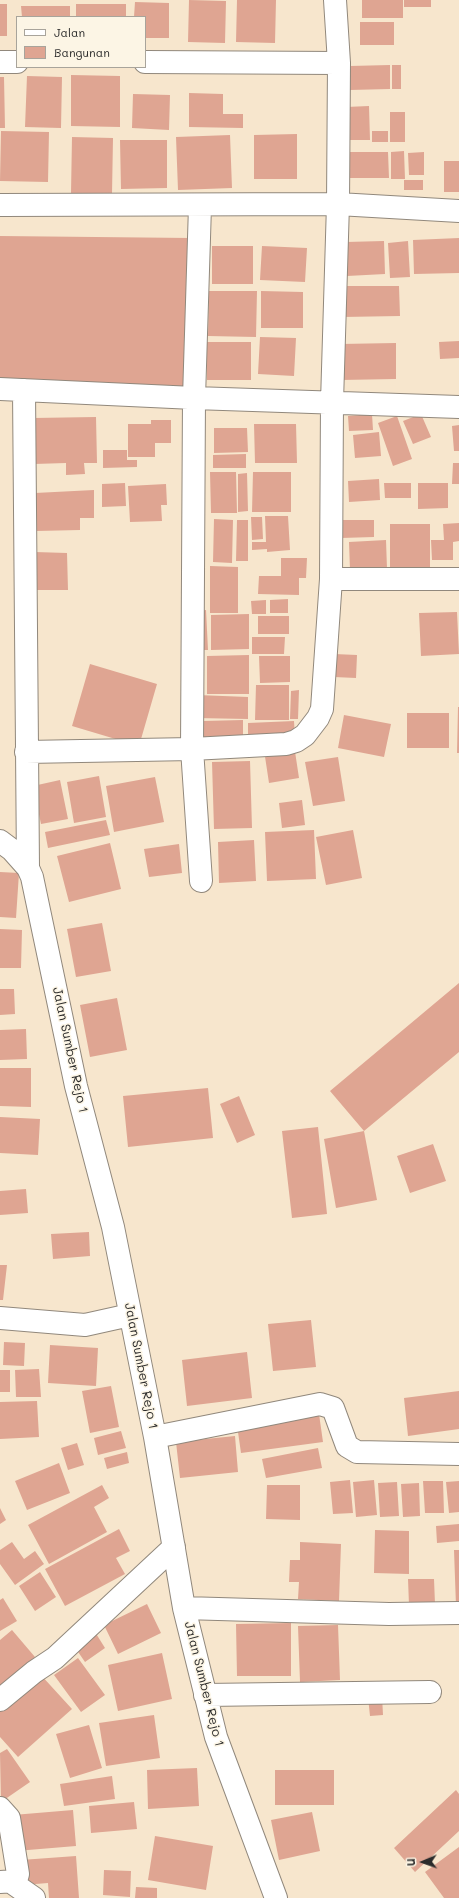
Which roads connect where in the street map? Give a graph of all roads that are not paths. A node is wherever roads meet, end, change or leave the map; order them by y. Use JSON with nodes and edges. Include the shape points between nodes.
{"nodes":[{"id":1,"x":335,"y":0,"type":"edge"},
{"id":2,"x":0,"y":62,"type":"edge"},
{"id":3,"x":16,"y":62,"type":"edge"},
{"id":4,"x":146,"y":62,"type":"edge"},
{"id":5,"x":339,"y":63,"type":"junction"},
{"id":6,"x":338,"y":204,"type":"junction"},
{"id":7,"x":0,"y":205,"type":"edge"},
{"id":8,"x":200,"y":206,"type":"junction"},
{"id":9,"x":459,"y":211,"type":"edge"},
{"id":10,"x":0,"y":389,"type":"edge"},
{"id":11,"x":24,"y":390,"type":"junction"},
{"id":12,"x":194,"y":398,"type":"junction"},
{"id":13,"x":332,"y":402,"type":"junction"},
{"id":14,"x":459,"y":407,"type":"edge"},
{"id":15,"x":331,"y":579,"type":"junction"},
{"id":16,"x":459,"y":579,"type":"edge"},
{"id":17,"x":192,"y":749,"type":"junction"},
{"id":18,"x":26,"y":752,"type":"junction"},
{"id":19,"x":0,"y":841,"type":"edge"},
{"id":20,"x":28,"y":868,"type":"junction"},
{"id":21,"x":201,"y":880,"type":"dead end"},
{"id":22,"x":130,"y":1315,"type":"junction"},
{"id":23,"x":0,"y":1318,"type":"edge"},
{"id":24,"x":155,"y":1437,"type":"junction"},
{"id":25,"x":459,"y":1454,"type":"edge"},
{"id":26,"x":174,"y":1547,"type":"junction"},
{"id":27,"x":184,"y":1608,"type":"junction"},
{"id":28,"x":459,"y":1613,"type":"edge"},
{"id":29,"x":430,"y":1692,"type":"dead end"},
{"id":30,"x":205,"y":1694,"type":"junction"},
{"id":31,"x":0,"y":1700,"type":"edge"},
{"id":32,"x":0,"y":1808,"type":"edge"},
{"id":33,"x":5,"y":1882,"type":"edge"},
{"id":34,"x":34,"y":1898,"type":"edge"},
{"id":35,"x":276,"y":1898,"type":"edge"}],
"edges":[{"from":1,"to":5,"type":"street"},
{"from":2,"to":3,"type":"street"},
{"from":4,"to":5,"type":"street"},
{"from":5,"to":6,"type":"street"},
{"from":6,"to":8,"type":"street"},
{"from":6,"to":9,"type":"street"},
{"from":6,"to":13,"type":"street"},
{"from":7,"to":8,"type":"street"},
{"from":8,"to":12,"type":"street"},
{"from":10,"to":11,"type":"street"},
{"from":11,"to":12,"type":"street"},
{"from":11,"to":18,"type":"street"},
{"from":12,"to":13,"type":"street"},
{"from":12,"to":17,"type":"street"},
{"from":13,"to":14,"type":"street"},
{"from":13,"to":15,"type":"street"},
{"from":15,"to":16,"type":"street"},
{"from":15,"to":17,"type":"street","via":[[324,700],[311,728],[296,741],[286,744]]},
{"from":17,"to":18,"type":"street"},
{"from":17,"to":21,"type":"street"},
{"from":18,"to":20,"type":"street"},
{"from":19,"to":20,"type":"street","name":"Jalan Sumber Rejo 1"},
{"from":20,"to":22,"type":"street","name":"Jalan Sumber Rejo 1","via":[[76,1086],[113,1227]]},
{"from":22,"to":23,"type":"street","via":[[85,1325]]},
{"from":22,"to":24,"type":"street","name":"Jalan Sumber Rejo 1"},
{"from":24,"to":25,"type":"street","via":[[320,1404],[332,1408],[347,1446],[357,1452]]},
{"from":24,"to":26,"type":"street","name":"Jalan Sumber Rejo 1"},
{"from":26,"to":27,"type":"street","name":"Jalan Sumber Rejo 1"},
{"from":26,"to":31,"type":"street","via":[[55,1658]]},
{"from":27,"to":28,"type":"street","via":[[389,1614]]},
{"from":27,"to":30,"type":"street","name":"Jalan Sumber Rejo 1"},
{"from":29,"to":30,"type":"street"},
{"from":30,"to":35,"type":"street","name":"Jalan Sumber Rejo 1","via":[[216,1737]]},
{"from":32,"to":33,"type":"street","via":[[9,1818],[18,1874],[16,1881]]},
{"from":33,"to":34,"type":"street"}]}
